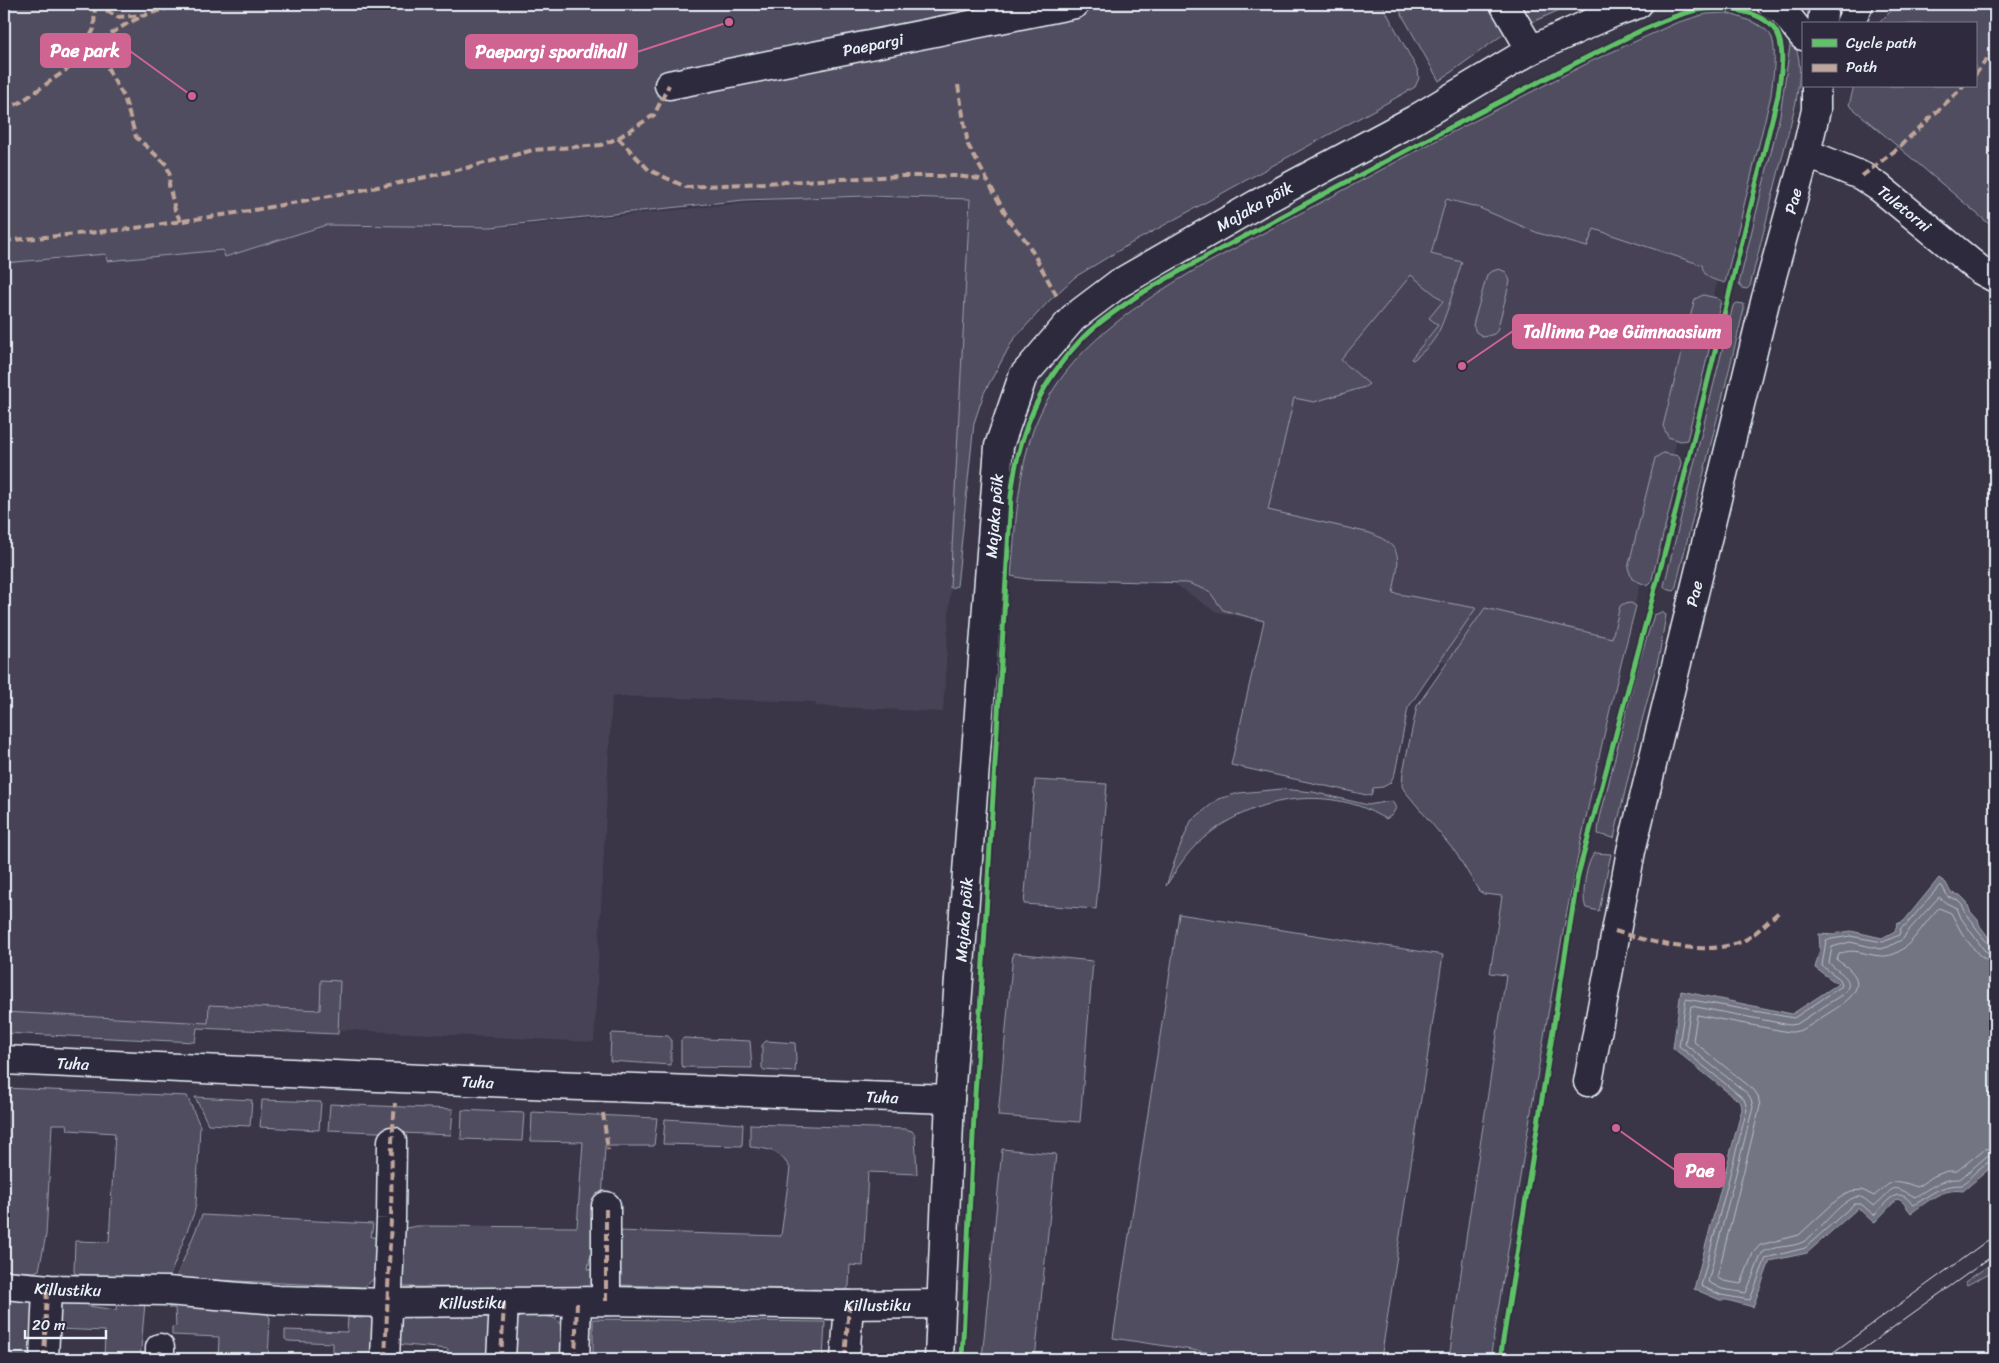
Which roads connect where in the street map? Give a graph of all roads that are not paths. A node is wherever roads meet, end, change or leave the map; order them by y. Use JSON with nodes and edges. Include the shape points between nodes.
{"nodes":[{"id":1,"x":1075,"y":4,"type":"edge"},
{"id":2,"x":1504,"y":4,"type":"edge"},
{"id":3,"x":1771,"y":4,"type":"edge"},
{"id":4,"x":1824,"y":4,"type":"edge"},
{"id":5,"x":1859,"y":4,"type":"edge"},
{"id":6,"x":1626,"y":6,"type":"edge"},
{"id":7,"x":1822,"y":22,"type":"edge"},
{"id":8,"x":1851,"y":22,"type":"edge"},
{"id":9,"x":1802,"y":35,"type":"edge"},
{"id":10,"x":1531,"y":50,"type":"junction"},
{"id":11,"x":669,"y":85,"type":"dead end"},
{"id":12,"x":1826,"y":88,"type":"edge"},
{"id":13,"x":1816,"y":98,"type":"edge"},
{"id":14,"x":1806,"y":153,"type":"junction"},
{"id":15,"x":1995,"y":278,"type":"edge"},
{"id":16,"x":4,"y":1060,"type":"edge"},
{"id":17,"x":1588,"y":1082,"type":"dead end"},
{"id":18,"x":950,"y":1099,"type":"junction"},
{"id":19,"x":392,"y":1141,"type":"dead end"},
{"id":20,"x":606,"y":1206,"type":"dead end"},
{"id":21,"x":4,"y":1285,"type":"edge"},
{"id":22,"x":46,"y":1288,"type":"junction"},
{"id":23,"x":606,"y":1301,"type":"junction"},
{"id":24,"x":577,"y":1302,"type":"junction"},
{"id":25,"x":388,"y":1303,"type":"junction"},
{"id":26,"x":504,"y":1303,"type":"junction"},
{"id":27,"x":942,"y":1304,"type":"junction"},
{"id":28,"x":849,"y":1305,"type":"junction"},
{"id":29,"x":44,"y":1359,"type":"edge"},
{"id":30,"x":385,"y":1359,"type":"edge"},
{"id":31,"x":501,"y":1359,"type":"edge"},
{"id":32,"x":575,"y":1359,"type":"edge"},
{"id":33,"x":845,"y":1359,"type":"edge"},
{"id":34,"x":939,"y":1359,"type":"edge"}],
"edges":[{"from":1,"to":11,"type":"street","name":"Paepargi"},
{"from":2,"to":10,"type":"street"},
{"from":3,"to":9,"type":"street","via":[[1783,12]]},
{"from":4,"to":7,"type":"street"},
{"from":5,"to":8,"type":"street"},
{"from":6,"to":10,"type":"street","name":"Majaka põik"},
{"from":10,"to":18,"type":"street","name":"Majaka põik","via":[[1414,120],[1257,204],[1118,284],[1073,318],[1023,376],[999,446]]},
{"from":12,"to":13,"type":"street","name":"Pae"},
{"from":13,"to":14,"type":"street","name":"Pae"},
{"from":14,"to":15,"type":"street","name":"Tuletorni","via":[[1862,176],[1980,270]]},
{"from":14,"to":17,"type":"street","name":"Pae","via":[[1764,307],[1631,852]]},
{"from":16,"to":18,"type":"street","name":"Tuha"},
{"from":18,"to":27,"type":"street","name":"Majaka põik"},
{"from":19,"to":25,"type":"street"},
{"from":20,"to":23,"type":"street"},
{"from":21,"to":22,"type":"street","name":"Killustiku"},
{"from":22,"to":25,"type":"street","name":"Killustiku"},
{"from":22,"to":29,"type":"street"},
{"from":23,"to":24,"type":"street","name":"Killustiku"},
{"from":23,"to":28,"type":"street","name":"Killustiku"},
{"from":24,"to":26,"type":"street","name":"Killustiku"},
{"from":24,"to":32,"type":"street"},
{"from":25,"to":26,"type":"street","name":"Killustiku"},
{"from":25,"to":30,"type":"street"},
{"from":26,"to":31,"type":"street"},
{"from":27,"to":28,"type":"street","name":"Killustiku"},
{"from":27,"to":34,"type":"street","name":"Majaka põik"},
{"from":28,"to":33,"type":"street"}]}
